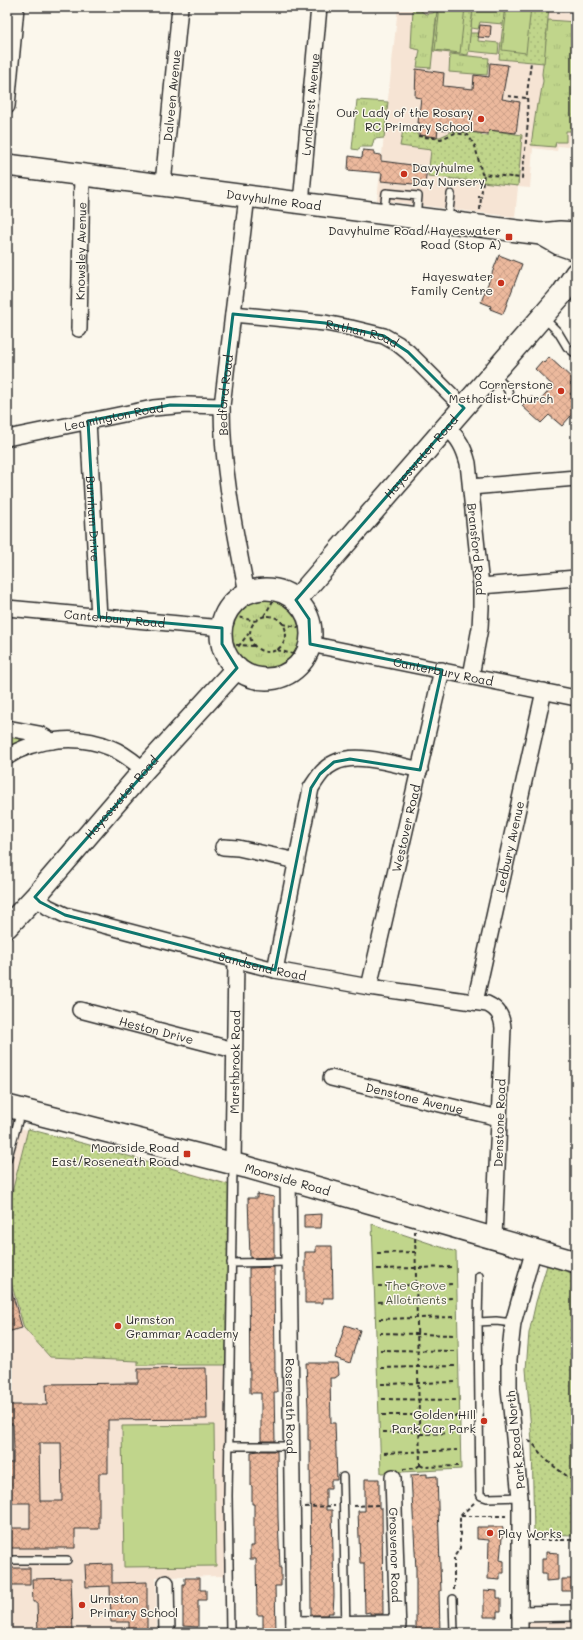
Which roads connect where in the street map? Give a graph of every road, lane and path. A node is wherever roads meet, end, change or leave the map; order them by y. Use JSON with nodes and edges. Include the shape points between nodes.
{"nodes":[{"id":1,"x":16,"y":7,"type":"edge"},
{"id":2,"x":180,"y":7,"type":"edge"},
{"id":3,"x":320,"y":7,"type":"edge"},
{"id":4,"x":531,"y":62,"type":"dead end"},
{"id":5,"x":508,"y":96,"type":"dead end"},
{"id":6,"x":527,"y":98,"type":"junction"},
{"id":7,"x":7,"y":106,"type":"edge"},
{"id":8,"x":418,"y":136,"type":"dead end"},
{"id":9,"x":7,"y":165,"type":"edge"},
{"id":10,"x":82,"y":174,"type":"junction"},
{"id":11,"x":484,"y":174,"type":"junction"},
{"id":12,"x":163,"y":184,"type":"junction"},
{"id":13,"x":451,"y":194,"type":"dead end"},
{"id":14,"x":248,"y":196,"type":"junction"},
{"id":15,"x":478,"y":197,"type":"dead end"},
{"id":16,"x":301,"y":202,"type":"junction"},
{"id":17,"x":448,"y":222,"type":"junction"},
{"id":18,"x":576,"y":233,"type":"edge"},
{"id":19,"x":540,"y":234,"type":"junction"},
{"id":20,"x":576,"y":250,"type":"edge"},
{"id":21,"x":576,"y":273,"type":"edge"},
{"id":22,"x":569,"y":288,"type":"edge"},
{"id":23,"x":233,"y":314,"type":"junction"},
{"id":24,"x":542,"y":317,"type":"junction"},
{"id":25,"x":79,"y":329,"type":"dead end"},
{"id":26,"x":576,"y":354,"type":"edge"},
{"id":27,"x":492,"y":375,"type":"junction"},
{"id":28,"x":509,"y":395,"type":"dead end"},
{"id":29,"x":222,"y":406,"type":"junction"},
{"id":30,"x":464,"y":408,"type":"junction"},
{"id":31,"x":88,"y":421,"type":"junction"},
{"id":32,"x":447,"y":428,"type":"junction"},
{"id":33,"x":7,"y":438,"type":"edge"},
{"id":34,"x":576,"y":478,"type":"edge"},
{"id":35,"x":471,"y":487,"type":"junction"},
{"id":36,"x":576,"y":578,"type":"edge"},
{"id":37,"x":481,"y":586,"type":"junction"},
{"id":38,"x":247,"y":593,"type":"junction"},
{"id":39,"x":288,"y":595,"type":"junction"},
{"id":40,"x":7,"y":608,"type":"edge"},
{"id":41,"x":264,"y":616,"type":"junction"},
{"id":42,"x":99,"y":617,"type":"junction"},
{"id":43,"x":255,"y":621,"type":"junction"},
{"id":44,"x":283,"y":624,"type":"junction"},
{"id":45,"x":250,"y":632,"type":"junction"},
{"id":46,"x":229,"y":643,"type":"junction"},
{"id":47,"x":309,"y":644,"type":"junction"},
{"id":48,"x":254,"y":646,"type":"junction"},
{"id":49,"x":277,"y":650,"type":"junction"},
{"id":50,"x":442,"y":670,"type":"junction"},
{"id":51,"x":471,"y":676,"type":"junction"},
{"id":52,"x":544,"y":691,"type":"junction"},
{"id":53,"x":576,"y":698,"type":"edge"},
{"id":54,"x":7,"y":728,"type":"edge"},
{"id":55,"x":52,"y":741,"type":"junction"},
{"id":56,"x":7,"y":757,"type":"edge"},
{"id":57,"x":144,"y":770,"type":"junction"},
{"id":58,"x":420,"y":770,"type":"junction"},
{"id":59,"x":223,"y":847,"type":"dead end"},
{"id":60,"x":297,"y":861,"type":"junction"},
{"id":61,"x":35,"y":897,"type":"junction"},
{"id":62,"x":7,"y":927,"type":"edge"},
{"id":63,"x":236,"y":961,"type":"junction"},
{"id":64,"x":275,"y":970,"type":"junction"},
{"id":65,"x":369,"y":987,"type":"junction"},
{"id":66,"x":475,"y":1002,"type":"junction"},
{"id":67,"x":80,"y":1010,"type":"dead end"},
{"id":68,"x":497,"y":1010,"type":"joint"},
{"id":69,"x":234,"y":1050,"type":"junction"},
{"id":70,"x":331,"y":1078,"type":"dead end"},
{"id":71,"x":14,"y":1107,"type":"edge"},
{"id":72,"x":499,"y":1118,"type":"junction"},
{"id":73,"x":7,"y":1160,"type":"edge"},
{"id":74,"x":233,"y":1164,"type":"junction"},
{"id":75,"x":288,"y":1178,"type":"junction"},
{"id":76,"x":494,"y":1237,"type":"junction"},
{"id":77,"x":534,"y":1249,"type":"junction"},
{"id":78,"x":377,"y":1253,"type":"dead end"},
{"id":79,"x":573,"y":1258,"type":"edge"},
{"id":80,"x":289,"y":1262,"type":"junction"},
{"id":81,"x":231,"y":1263,"type":"junction"},
{"id":82,"x":453,"y":1267,"type":"dead end"},
{"id":83,"x":416,"y":1268,"type":"junction"},
{"id":84,"x":377,"y":1269,"type":"dead end"},
{"id":85,"x":479,"y":1276,"type":"dead end"},
{"id":86,"x":453,"y":1284,"type":"dead end"},
{"id":87,"x":416,"y":1285,"type":"junction"},
{"id":88,"x":378,"y":1286,"type":"dead end"},
{"id":89,"x":454,"y":1298,"type":"dead end"},
{"id":90,"x":416,"y":1300,"type":"junction"},
{"id":91,"x":378,"y":1302,"type":"dead end"},
{"id":92,"x":379,"y":1318,"type":"dead end"},
{"id":93,"x":417,"y":1318,"type":"junction"},
{"id":94,"x":454,"y":1318,"type":"dead end"},
{"id":95,"x":478,"y":1322,"type":"junction"},
{"id":96,"x":513,"y":1323,"type":"junction"},
{"id":97,"x":379,"y":1334,"type":"dead end"},
{"id":98,"x":417,"y":1334,"type":"junction"},
{"id":99,"x":454,"y":1335,"type":"dead end"},
{"id":100,"x":380,"y":1350,"type":"dead end"},
{"id":101,"x":418,"y":1350,"type":"junction"},
{"id":102,"x":455,"y":1351,"type":"dead end"},
{"id":103,"x":455,"y":1366,"type":"dead end"},
{"id":104,"x":418,"y":1367,"type":"junction"},
{"id":105,"x":381,"y":1368,"type":"dead end"},
{"id":106,"x":418,"y":1382,"type":"junction"},
{"id":107,"x":456,"y":1382,"type":"dead end"},
{"id":108,"x":381,"y":1384,"type":"dead end"},
{"id":109,"x":382,"y":1399,"type":"dead end"},
{"id":110,"x":419,"y":1399,"type":"junction"},
{"id":111,"x":456,"y":1400,"type":"dead end"},
{"id":112,"x":382,"y":1415,"type":"dead end"},
{"id":113,"x":419,"y":1416,"type":"junction"},
{"id":114,"x":457,"y":1416,"type":"dead end"},
{"id":115,"x":383,"y":1432,"type":"dead end"},
{"id":116,"x":420,"y":1433,"type":"junction"},
{"id":117,"x":457,"y":1433,"type":"dead end"},
{"id":118,"x":514,"y":1440,"type":"junction"},
{"id":119,"x":228,"y":1446,"type":"junction"},
{"id":120,"x":291,"y":1446,"type":"junction"},
{"id":121,"x":457,"y":1450,"type":"dead end"},
{"id":122,"x":420,"y":1452,"type":"junction"},
{"id":123,"x":384,"y":1453,"type":"dead end"},
{"id":124,"x":420,"y":1465,"type":"junction"},
{"id":125,"x":458,"y":1466,"type":"dead end"},
{"id":126,"x":343,"y":1477,"type":"dead end"},
{"id":127,"x":393,"y":1477,"type":"joint"},
{"id":128,"x":576,"y":1483,"type":"edge"},
{"id":129,"x":481,"y":1496,"type":"junction"},
{"id":130,"x":520,"y":1497,"type":"junction"},
{"id":131,"x":460,"y":1516,"type":"junction"},
{"id":132,"x":521,"y":1516,"type":"junction"},
{"id":133,"x":520,"y":1540,"type":"junction"},
{"id":134,"x":576,"y":1540,"type":"edge"},
{"id":135,"x":7,"y":1560,"type":"edge"},
{"id":136,"x":67,"y":1560,"type":"dead end"},
{"id":137,"x":166,"y":1582,"type":"dead end"},
{"id":138,"x":454,"y":1599,"type":"joint"},
{"id":139,"x":576,"y":1613,"type":"edge"},
{"id":140,"x":520,"y":1614,"type":"junction"},
{"id":141,"x":294,"y":1628,"type":"edge"},
{"id":142,"x":345,"y":1628,"type":"edge"},
{"id":143,"x":398,"y":1628,"type":"edge"},
{"id":144,"x":167,"y":1633,"type":"edge"},
{"id":145,"x":230,"y":1633,"type":"edge"},
{"id":146,"x":454,"y":1633,"type":"edge"},
{"id":147,"x":520,"y":1633,"type":"edge"}],
"edges":[{"from":1,"to":7,"type":"street"},
{"from":2,"to":12,"type":"street","name":"Dalveen Avenue"},
{"from":3,"to":16,"type":"street","name":"Lyndhurst Avenue"},
{"from":4,"to":6,"type":"path"},
{"from":5,"to":6,"type":"path"},
{"from":6,"to":11,"type":"path","via":[[528,122],[522,178]]},
{"from":8,"to":11,"type":"path","via":[[441,139],[455,133],[468,135],[475,146]]},
{"from":9,"to":10,"type":"street","name":"Davyhulme Road"},
{"from":10,"to":12,"type":"street","name":"Davyhulme Road"},
{"from":10,"to":25,"type":"street","name":"Knowsley Avenue"},
{"from":11,"to":15,"type":"path","via":[[481,197]]},
{"from":12,"to":14,"type":"street","name":"Davyhulme Road"},
{"from":13,"to":17,"type":"lane"},
{"from":14,"to":16,"type":"street","name":"Davyhulme Road"},
{"from":14,"to":23,"type":"street","name":"Bedford Road"},
{"from":16,"to":17,"type":"street","name":"Davyhulme Road"},
{"from":17,"to":19,"type":"street","name":"Davyhulme Road"},
{"from":18,"to":19,"type":"street"},
{"from":19,"to":20,"type":"street"},
{"from":21,"to":22,"type":"street","name":"Hayeswater Road"},
{"from":22,"to":24,"type":"street","name":"Hayeswater Road"},
{"from":23,"to":29,"type":"street","name":"Bedford Road"},
{"from":23,"to":30,"type":"street","name":"Rathan Road","via":[[325,323],[384,336],[408,352]]},
{"from":24,"to":26,"type":"lane","via":[[558,332],[567,348]]},
{"from":24,"to":27,"type":"street","name":"Hayeswater Road"},
{"from":27,"to":28,"type":"lane","via":[[505,386]]},
{"from":27,"to":30,"type":"street","name":"Hayeswater Road"},
{"from":29,"to":31,"type":"street","name":"Leamington Road","via":[[170,406]]},
{"from":29,"to":38,"type":"street","name":"Bedford Road","via":[[226,477]]},
{"from":30,"to":32,"type":"street","name":"Hayeswater Road"},
{"from":31,"to":33,"type":"street","name":"Leamington Road"},
{"from":31,"to":42,"type":"street","name":"Burnham Drive"},
{"from":32,"to":35,"type":"street","name":"Bransford Road","via":[[465,450]]},
{"from":32,"to":39,"type":"street","name":"Hayeswater Road"},
{"from":34,"to":35,"type":"street"},
{"from":35,"to":37,"type":"street","name":"Bransford Road"},
{"from":36,"to":37,"type":"street"},
{"from":37,"to":51,"type":"street","name":"Bransford Road","via":[[480,628]]},
{"from":38,"to":39,"type":"street","via":[[268,589]]},
{"from":38,"to":46,"type":"street","name":"Hayeswater Road","via":[[235,602]]},
{"from":39,"to":41,"type":"path"},
{"from":39,"to":47,"type":"street","via":[[303,608],[309,618]]},
{"from":40,"to":42,"type":"street","name":"Canterbury Road"},
{"from":41,"to":43,"type":"path"},
{"from":41,"to":44,"type":"path","via":[[275,617]]},
{"from":42,"to":46,"type":"street","name":"Canterbury Road"},
{"from":43,"to":45,"type":"path"},
{"from":43,"to":46,"type":"path"},
{"from":44,"to":47,"type":"path"},
{"from":44,"to":49,"type":"path","via":[[286,635]]},
{"from":45,"to":46,"type":"path"},
{"from":45,"to":48,"type":"path"},
{"from":46,"to":47,"type":"street","via":[[248,675],[261,679],[286,674],[297,667]]},
{"from":46,"to":48,"type":"path"},
{"from":46,"to":57,"type":"street","name":"Hayeswater Road"},
{"from":47,"to":49,"type":"path"},
{"from":47,"to":50,"type":"street","name":"Canterbury Road"},
{"from":48,"to":49,"type":"path","via":[[265,652]]},
{"from":50,"to":51,"type":"street","name":"Canterbury Road"},
{"from":50,"to":58,"type":"street","name":"Westover Road"},
{"from":51,"to":52,"type":"street","name":"Canterbury Road"},
{"from":52,"to":53,"type":"street","name":"Canterbury Road"},
{"from":52,"to":66,"type":"street","name":"Ledbury Avenue"},
{"from":54,"to":55,"type":"street","via":[[40,734]]},
{"from":55,"to":56,"type":"street","via":[[29,746]]},
{"from":55,"to":57,"type":"street","via":[[75,740],[110,748],[130,758]]},
{"from":57,"to":61,"type":"street","name":"Hayeswater Road"},
{"from":58,"to":60,"type":"street","via":[[367,759],[350,758],[334,762],[320,774],[311,788]]},
{"from":58,"to":65,"type":"street","name":"Westover Road"},
{"from":59,"to":60,"type":"street"},
{"from":60,"to":64,"type":"street"},
{"from":61,"to":62,"type":"street","name":"Hayeswater Road"},
{"from":61,"to":63,"type":"street","name":"Sandsend Road","via":[[48,908],[65,915]]},
{"from":63,"to":64,"type":"street","name":"Sandsend Road"},
{"from":63,"to":69,"type":"street","name":"Marshbrook Road"},
{"from":64,"to":65,"type":"street","name":"Sandsend Road"},
{"from":65,"to":66,"type":"street","name":"Sandsend Road"},
{"from":66,"to":68,"type":"street","name":"Sandsend Road","via":[[487,1004]]},
{"from":67,"to":69,"type":"street","name":"Heston Drive"},
{"from":68,"to":72,"type":"street","name":"Denstone Road","via":[[503,1028]]},
{"from":69,"to":74,"type":"street","name":"Marshbrook Road"},
{"from":70,"to":72,"type":"street","name":"Denstone Avenue"},
{"from":71,"to":73,"type":"lane"},
{"from":71,"to":74,"type":"street","name":"Moorside Road"},
{"from":72,"to":76,"type":"street","name":"Denstone Road"},
{"from":74,"to":75,"type":"street","name":"Moorside Road"},
{"from":74,"to":81,"type":"lane"},
{"from":75,"to":76,"type":"street","name":"Moorside Road"},
{"from":75,"to":80,"type":"street","name":"Roseneath Road"},
{"from":76,"to":77,"type":"street","name":"Moorside Road"},
{"from":77,"to":79,"type":"street","name":"Moorside Road"},
{"from":77,"to":96,"type":"street","name":"Park Road North"},
{"from":78,"to":83,"type":"path","via":[[415,1252]]},
{"from":80,"to":81,"type":"lane"},
{"from":80,"to":120,"type":"street","name":"Roseneath Road"},
{"from":81,"to":119,"type":"lane"},
{"from":82,"to":83,"type":"path"},
{"from":83,"to":84,"type":"path"},
{"from":83,"to":87,"type":"path"},
{"from":85,"to":95,"type":"lane"},
{"from":86,"to":87,"type":"path"},
{"from":87,"to":88,"type":"path"},
{"from":87,"to":90,"type":"path"},
{"from":89,"to":90,"type":"path"},
{"from":90,"to":91,"type":"path"},
{"from":90,"to":93,"type":"path"},
{"from":92,"to":93,"type":"path"},
{"from":93,"to":94,"type":"path"},
{"from":93,"to":98,"type":"path"},
{"from":95,"to":96,"type":"lane"},
{"from":95,"to":129,"type":"lane"},
{"from":96,"to":118,"type":"street","name":"Park Road North","via":[[509,1388]]},
{"from":97,"to":98,"type":"path"},
{"from":98,"to":99,"type":"path"},
{"from":98,"to":101,"type":"path"},
{"from":100,"to":101,"type":"path"},
{"from":101,"to":102,"type":"path"},
{"from":101,"to":104,"type":"path"},
{"from":103,"to":104,"type":"path"},
{"from":104,"to":105,"type":"path"},
{"from":104,"to":106,"type":"path"},
{"from":106,"to":107,"type":"path"},
{"from":106,"to":108,"type":"path"},
{"from":106,"to":110,"type":"path"},
{"from":109,"to":110,"type":"path"},
{"from":110,"to":111,"type":"path"},
{"from":110,"to":113,"type":"path"},
{"from":112,"to":113,"type":"path"},
{"from":113,"to":114,"type":"path"},
{"from":113,"to":116,"type":"path"},
{"from":115,"to":116,"type":"path"},
{"from":116,"to":117,"type":"path"},
{"from":116,"to":122,"type":"path"},
{"from":118,"to":128,"type":"path","via":[[532,1442],[540,1454]]},
{"from":118,"to":130,"type":"street","name":"Park Road North"},
{"from":119,"to":120,"type":"lane"},
{"from":119,"to":145,"type":"lane"},
{"from":120,"to":141,"type":"street","name":"Roseneath Road"},
{"from":121,"to":122,"type":"path"},
{"from":122,"to":123,"type":"path"},
{"from":122,"to":124,"type":"path"},
{"from":124,"to":125,"type":"path"},
{"from":124,"to":127,"type":"path","via":[[416,1468],[399,1469]]},
{"from":126,"to":142,"type":"lane"},
{"from":127,"to":143,"type":"street","name":"Grosvenor Road"},
{"from":129,"to":130,"type":"lane"},
{"from":129,"to":131,"type":"path"},
{"from":130,"to":132,"type":"street","name":"Park Road North"},
{"from":131,"to":132,"type":"path"},
{"from":131,"to":138,"type":"path","via":[[460,1548],[454,1557]]},
{"from":132,"to":133,"type":"street","name":"Park Road North"},
{"from":133,"to":134,"type":"path"},
{"from":133,"to":140,"type":"street","name":"Park Road North"},
{"from":135,"to":136,"type":"lane"},
{"from":137,"to":144,"type":"street"},
{"from":138,"to":146,"type":"lane"},
{"from":139,"to":140,"type":"street"},
{"from":140,"to":147,"type":"street","name":"Park Road North"},
{"from":141,"to":142,"type":"street"},
{"from":142,"to":143,"type":"street"}]}
